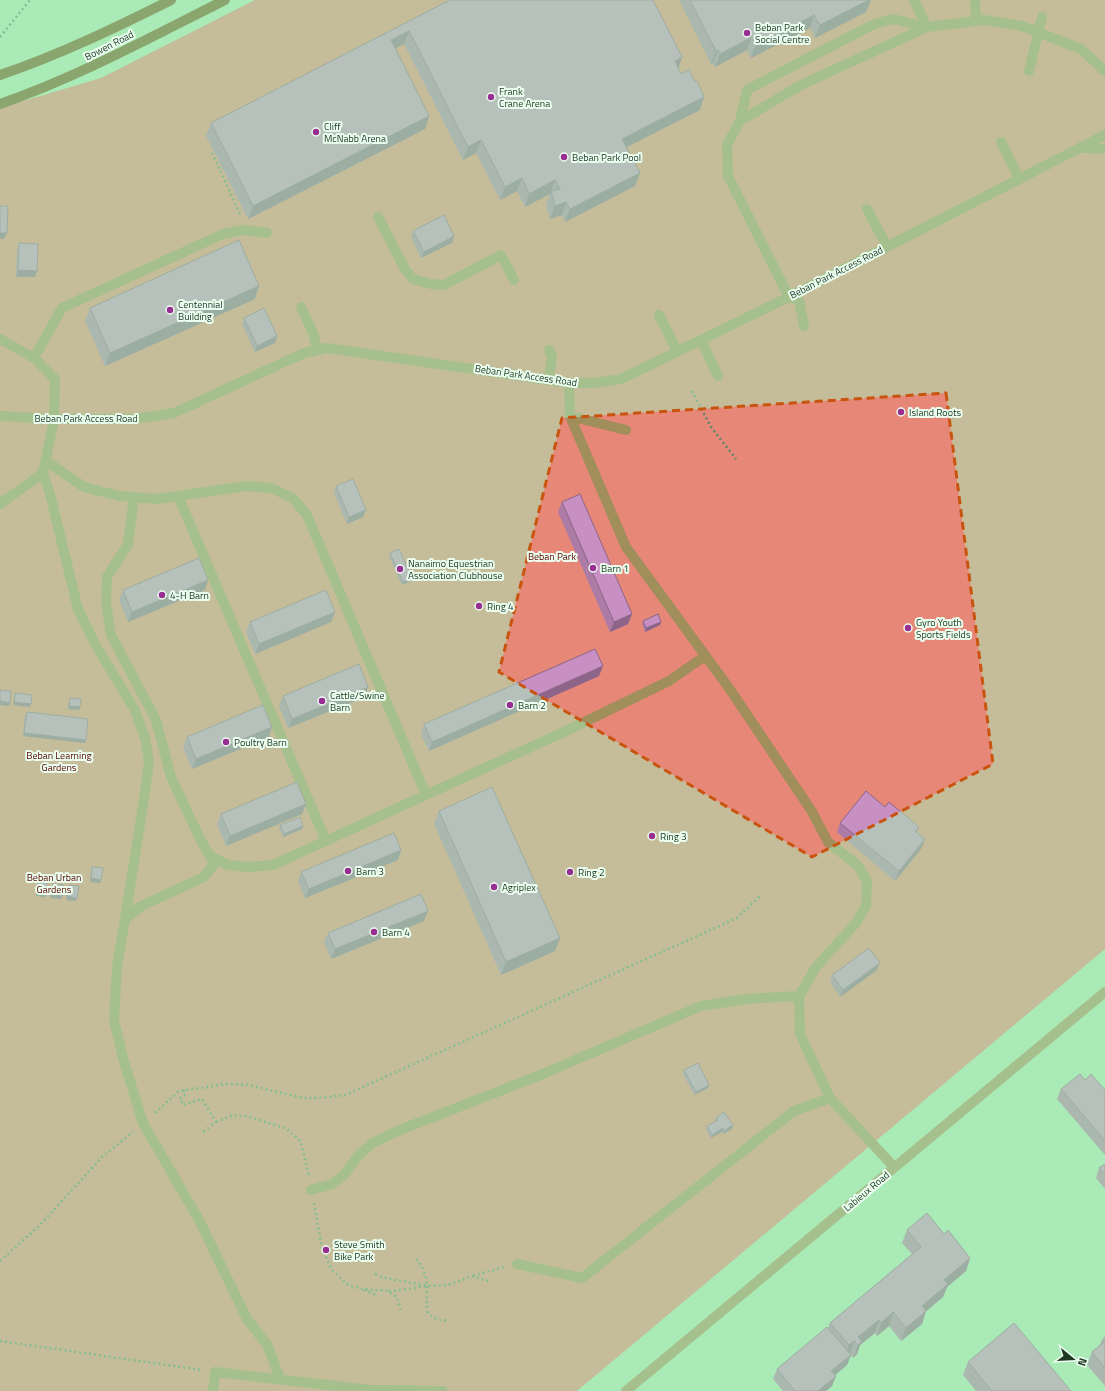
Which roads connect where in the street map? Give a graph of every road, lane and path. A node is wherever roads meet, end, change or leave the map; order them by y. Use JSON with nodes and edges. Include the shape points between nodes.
{"nodes":[{"id":1,"x":30,"y":0,"type":"edge"},
{"id":2,"x":171,"y":0,"type":"edge"},
{"id":3,"x":225,"y":0,"type":"edge"},
{"id":4,"x":914,"y":0,"type":"edge"},
{"id":5,"x":975,"y":0,"type":"edge"},
{"id":6,"x":1042,"y":17,"type":"dead end"},
{"id":7,"x":976,"y":20,"type":"junction"},
{"id":8,"x":927,"y":27,"type":"junction"},
{"id":9,"x":1038,"y":32,"type":"junction"},
{"id":10,"x":0,"y":37,"type":"edge"},
{"id":11,"x":1029,"y":71,"type":"dead end"},
{"id":12,"x":1105,"y":71,"type":"edge"},
{"id":13,"x":0,"y":75,"type":"edge"},
{"id":14,"x":0,"y":104,"type":"edge"},
{"id":15,"x":740,"y":121,"type":"junction"},
{"id":16,"x":1105,"y":135,"type":"edge"},
{"id":17,"x":1001,"y":142,"type":"dead end"},
{"id":18,"x":1080,"y":148,"type":"junction"},
{"id":19,"x":1105,"y":149,"type":"edge"},
{"id":20,"x":212,"y":153,"type":"dead end"},
{"id":21,"x":1019,"y":178,"type":"junction"},
{"id":22,"x":867,"y":209,"type":"dead end"},
{"id":23,"x":242,"y":216,"type":"dead end"},
{"id":24,"x":378,"y":217,"type":"dead end"},
{"id":25,"x":268,"y":233,"type":"dead end"},
{"id":26,"x":887,"y":246,"type":"junction"},
{"id":27,"x":514,"y":280,"type":"dead end"},
{"id":28,"x":788,"y":297,"type":"junction"},
{"id":29,"x":301,"y":307,"type":"dead end"},
{"id":30,"x":659,"y":315,"type":"dead end"},
{"id":31,"x":804,"y":326,"type":"dead end"},
{"id":32,"x":0,"y":339,"type":"edge"},
{"id":33,"x":701,"y":340,"type":"junction"},
{"id":34,"x":317,"y":350,"type":"junction"},
{"id":35,"x":549,"y":350,"type":"dead end"},
{"id":36,"x":677,"y":351,"type":"junction"},
{"id":37,"x":34,"y":358,"type":"junction"},
{"id":38,"x":718,"y":376,"type":"dead end"},
{"id":39,"x":549,"y":379,"type":"junction"},
{"id":40,"x":569,"y":382,"type":"junction"},
{"id":41,"x":692,"y":391,"type":"dead end"},
{"id":42,"x":0,"y":416,"type":"edge"},
{"id":43,"x":570,"y":416,"type":"junction"},
{"id":44,"x":54,"y":419,"type":"junction"},
{"id":45,"x":626,"y":430,"type":"dead end"},
{"id":46,"x":736,"y":459,"type":"dead end"},
{"id":47,"x":46,"y":461,"type":"junction"},
{"id":48,"x":43,"y":473,"type":"junction"},
{"id":49,"x":178,"y":496,"type":"junction"},
{"id":50,"x":134,"y":497,"type":"junction"},
{"id":51,"x":0,"y":504,"type":"edge"},
{"id":52,"x":705,"y":656,"type":"junction"},
{"id":53,"x":426,"y":795,"type":"junction"},
{"id":54,"x":326,"y":841,"type":"junction"},
{"id":55,"x":217,"y":860,"type":"junction"},
{"id":56,"x":760,"y":896,"type":"dead end"},
{"id":57,"x":125,"y":919,"type":"junction"},
{"id":58,"x":1105,"y":992,"type":"edge"},
{"id":59,"x":799,"y":996,"type":"junction"},
{"id":60,"x":184,"y":1090,"type":"junction"},
{"id":61,"x":830,"y":1098,"type":"junction"},
{"id":62,"x":143,"y":1123,"type":"junction"},
{"id":63,"x":203,"y":1132,"type":"dead end"},
{"id":64,"x":894,"y":1168,"type":"junction"},
{"id":65,"x":311,"y":1190,"type":"dead end"},
{"id":66,"x":416,"y":1259,"type":"dead end"},
{"id":67,"x":0,"y":1261,"type":"edge"},
{"id":68,"x":517,"y":1264,"type":"joint"},
{"id":69,"x":375,"y":1274,"type":"dead end"},
{"id":70,"x":472,"y":1276,"type":"junction"},
{"id":71,"x":488,"y":1281,"type":"dead end"},
{"id":72,"x":428,"y":1286,"type":"junction"},
{"id":73,"x":362,"y":1289,"type":"dead end"},
{"id":74,"x":388,"y":1291,"type":"dead end"},
{"id":75,"x":378,"y":1296,"type":"dead end"},
{"id":76,"x":448,"y":1322,"type":"dead end"},
{"id":77,"x":0,"y":1342,"type":"edge"},
{"id":78,"x":215,"y":1372,"type":"junction"},
{"id":79,"x":280,"y":1379,"type":"junction"},
{"id":80,"x":213,"y":1391,"type":"edge"},
{"id":81,"x":443,"y":1391,"type":"edge"},
{"id":82,"x":626,"y":1391,"type":"edge"}],
"edges":[{"from":1,"to":10,"type":"path"},
{"from":2,"to":13,"type":"main road","name":"Bowen Road","via":[[84,42]]},
{"from":3,"to":14,"type":"main road","name":"Bowen Road","via":[[85,70]]},
{"from":4,"to":8,"type":"street"},
{"from":5,"to":7,"type":"street"},
{"from":6,"to":9,"type":"street"},
{"from":7,"to":8,"type":"street"},
{"from":7,"to":9,"type":"street","via":[[1022,26]]},
{"from":8,"to":15,"type":"street","via":[[801,85]]},
{"from":8,"to":15,"type":"street","via":[[893,19],[874,24],[747,90]]},
{"from":9,"to":11,"type":"street"},
{"from":9,"to":12,"type":"street","via":[[1081,49]]},
{"from":15,"to":28,"type":"street","via":[[727,145],[728,176]]},
{"from":16,"to":18,"type":"street","name":"Beban Park Access Road"},
{"from":17,"to":21,"type":"street"},
{"from":18,"to":19,"type":"street"},
{"from":18,"to":21,"type":"street","name":"Beban Park Access Road"},
{"from":20,"to":23,"type":"path"},
{"from":21,"to":26,"type":"street","name":"Beban Park Access Road"},
{"from":22,"to":26,"type":"street"},
{"from":24,"to":27,"type":"street","via":[[404,269],[413,279],[444,285],[501,255]]},
{"from":25,"to":37,"type":"street","via":[[243,230],[223,234],[62,308]]},
{"from":26,"to":28,"type":"street","name":"Beban Park Access Road"},
{"from":28,"to":31,"type":"street","via":[[799,300]]},
{"from":28,"to":33,"type":"street","name":"Beban Park Access Road"},
{"from":29,"to":34,"type":"street","via":[[313,333]]},
{"from":30,"to":36,"type":"street"},
{"from":32,"to":37,"type":"street"},
{"from":33,"to":36,"type":"street","name":"Beban Park Access Road"},
{"from":33,"to":38,"type":"street"},
{"from":34,"to":39,"type":"street","name":"Beban Park Access Road","via":[[327,348]]},
{"from":34,"to":44,"type":"street","name":"Beban Park Access Road","via":[[304,353],[174,413],[134,420]]},
{"from":35,"to":39,"type":"street","via":[[552,356]]},
{"from":36,"to":40,"type":"street","name":"Beban Park Access Road","via":[[621,379]]},
{"from":37,"to":44,"type":"street","via":[[54,379]]},
{"from":39,"to":40,"type":"street","name":"Beban Park Access Road"},
{"from":40,"to":43,"type":"street"},
{"from":41,"to":46,"type":"path","via":[[710,427]]},
{"from":42,"to":44,"type":"street","name":"Beban Park Access Road"},
{"from":43,"to":45,"type":"street"},
{"from":43,"to":52,"type":"street","via":[[626,547]]},
{"from":44,"to":47,"type":"street"},
{"from":47,"to":48,"type":"street"},
{"from":47,"to":50,"type":"street","via":[[84,487]]},
{"from":48,"to":51,"type":"street"},
{"from":48,"to":57,"type":"street","via":[[78,609],[96,646],[135,710],[145,738],[149,762]]},
{"from":49,"to":50,"type":"street","via":[[157,499]]},
{"from":49,"to":53,"type":"street","via":[[246,486],[271,488],[293,498],[307,515]]},
{"from":49,"to":54,"type":"street"},
{"from":50,"to":55,"type":"street","via":[[128,544],[107,577],[106,603],[111,635],[156,720],[171,777],[199,837],[210,856]]},
{"from":52,"to":53,"type":"street","via":[[670,681]]},
{"from":52,"to":59,"type":"street","via":[[810,810],[828,842],[858,866],[867,881],[866,906],[860,917],[816,967]]},
{"from":53,"to":54,"type":"street"},
{"from":54,"to":55,"type":"street","via":[[273,865],[248,867],[228,865]]},
{"from":55,"to":57,"type":"street","via":[[204,877],[142,906]]},
{"from":56,"to":60,"type":"path","via":[[737,918],[345,1095],[303,1098],[249,1085],[226,1084]]},
{"from":57,"to":62,"type":"street","via":[[117,967],[114,1020]]},
{"from":58,"to":64,"type":"street","name":"Labieux Road"},
{"from":59,"to":61,"type":"street","via":[[800,1034]]},
{"from":59,"to":65,"type":"street","via":[[746,999],[701,1006],[545,1073],[395,1132],[371,1144],[333,1184]]},
{"from":60,"to":62,"type":"path","via":[[179,1091]]},
{"from":60,"to":63,"type":"path","via":[[186,1094],[180,1098],[183,1105],[202,1099],[216,1122]]},
{"from":61,"to":64,"type":"street"},
{"from":61,"to":68,"type":"street","via":[[794,1111],[582,1278]]},
{"from":62,"to":67,"type":"path","via":[[103,1156],[39,1226]]},
{"from":62,"to":79,"type":"street","via":[[199,1220],[247,1319],[268,1346]]},
{"from":64,"to":82,"type":"street","name":"Labieux Road"},
{"from":66,"to":72,"type":"path"},
{"from":68,"to":70,"type":"path"},
{"from":69,"to":72,"type":"path","via":[[388,1280]]},
{"from":70,"to":71,"type":"path"},
{"from":70,"to":72,"type":"path","via":[[448,1285]]},
{"from":72,"to":74,"type":"path"},
{"from":72,"to":76,"type":"path","via":[[427,1311],[432,1318]]},
{"from":73,"to":75,"type":"path"},
{"from":77,"to":78,"type":"path"},
{"from":78,"to":79,"type":"street"},
{"from":78,"to":80,"type":"street"},
{"from":79,"to":81,"type":"street","via":[[372,1390]]}]}
